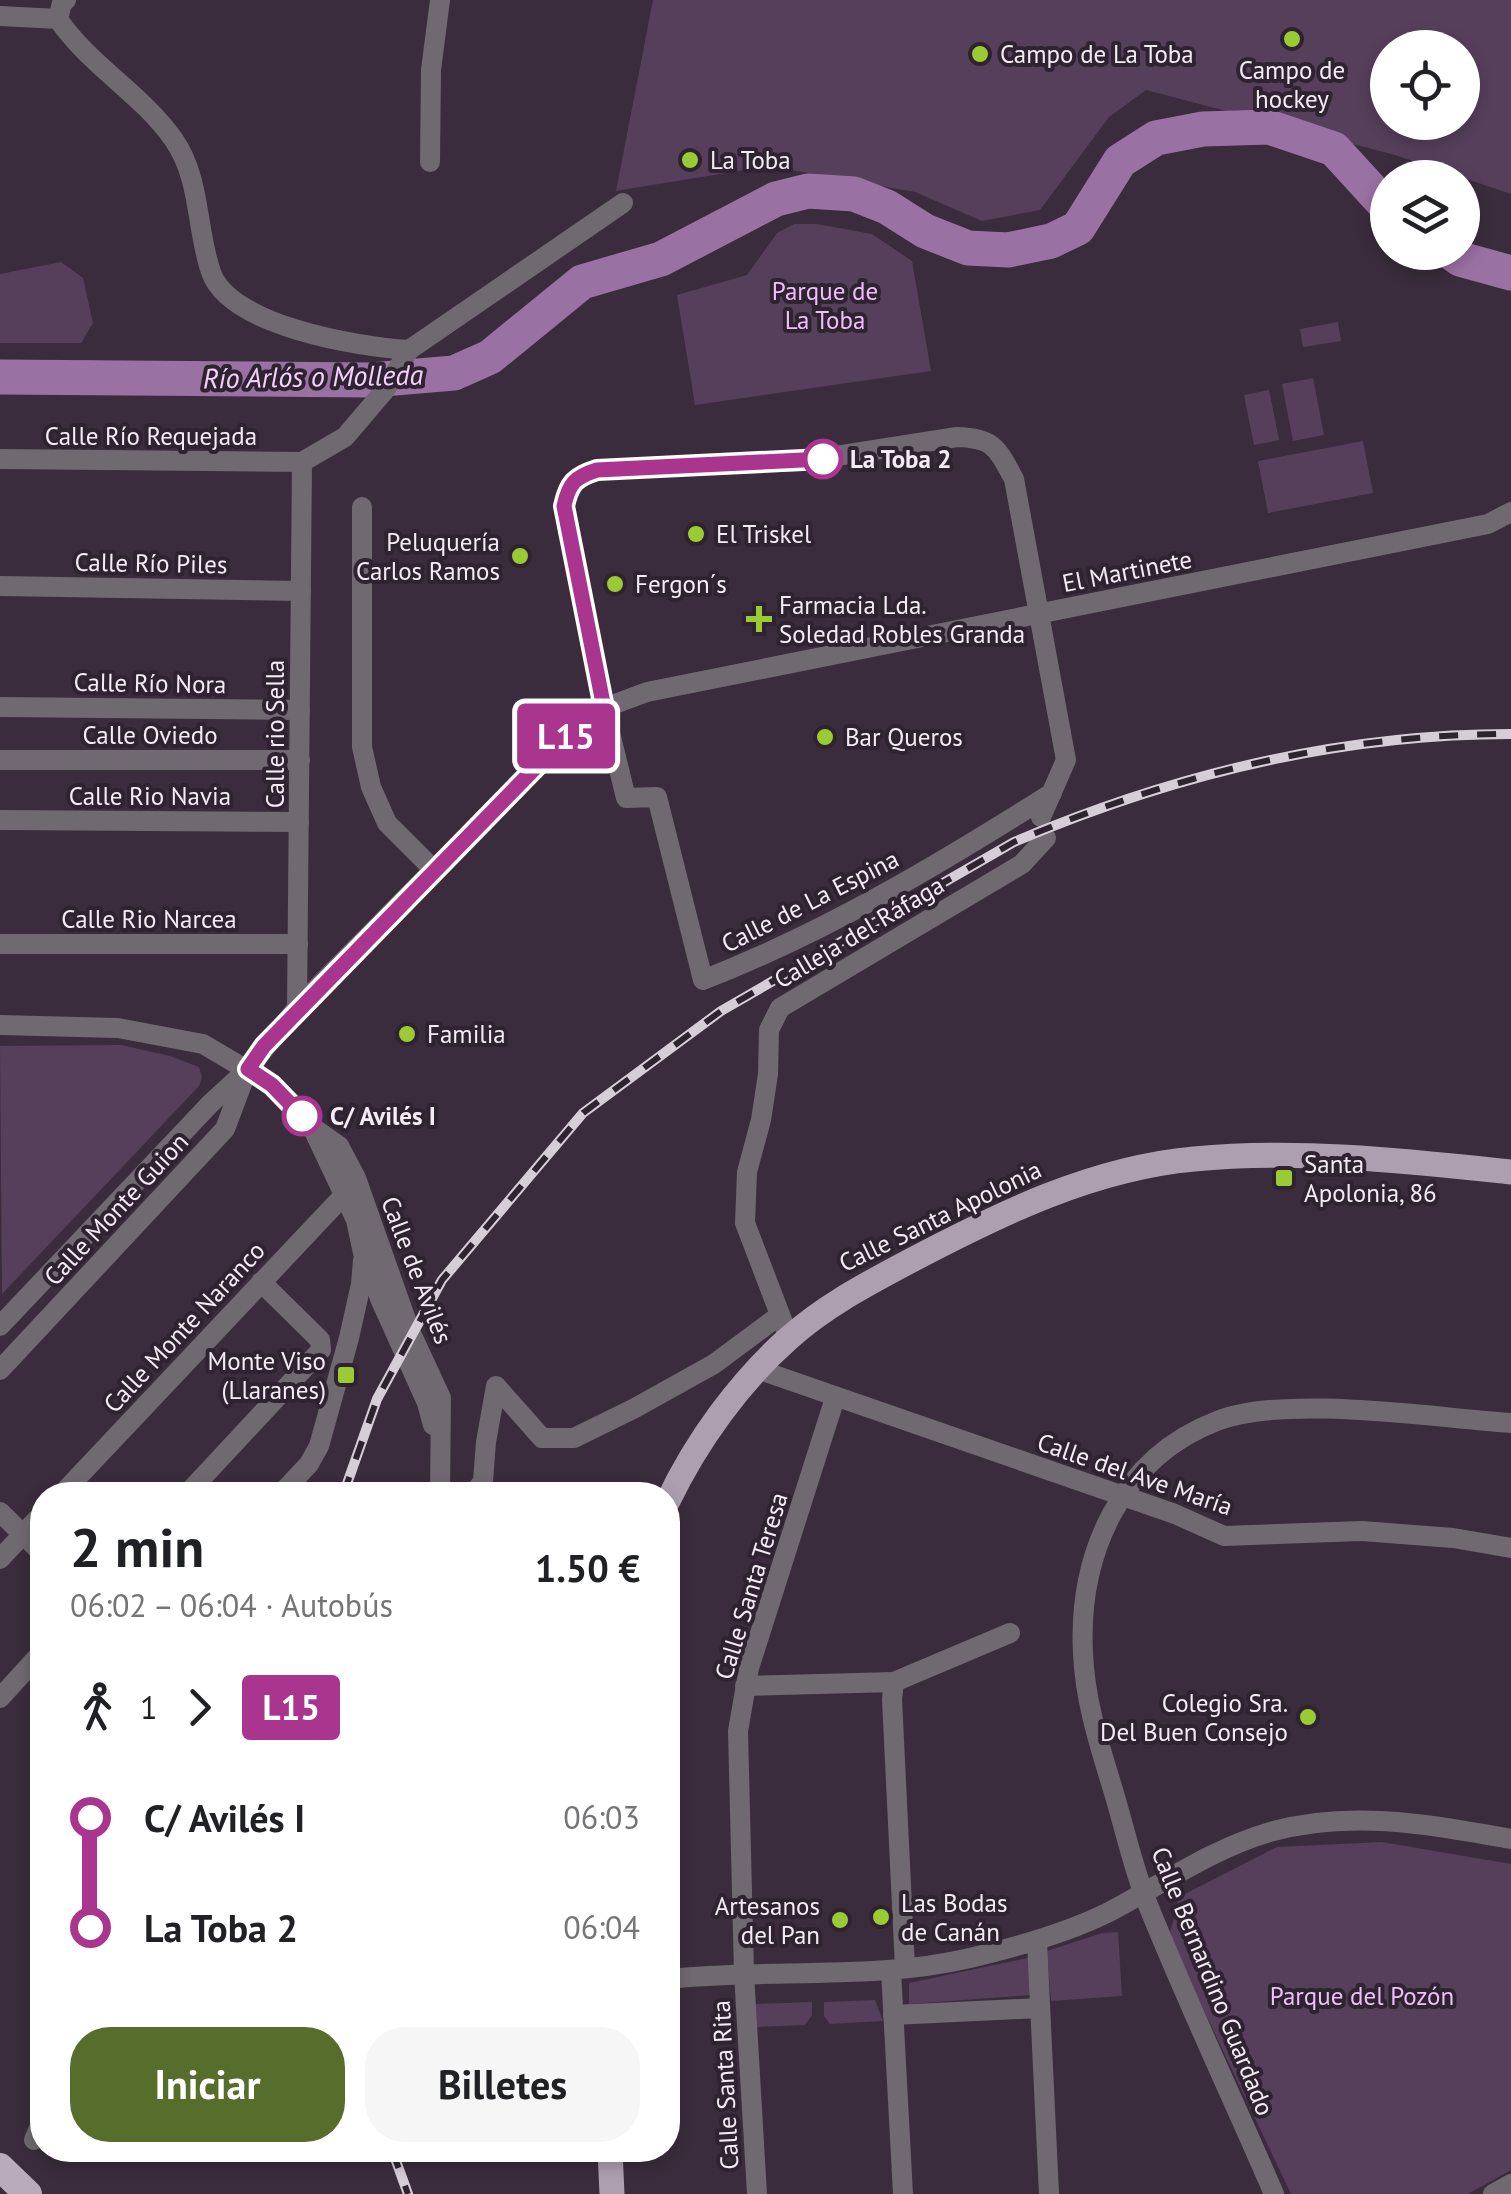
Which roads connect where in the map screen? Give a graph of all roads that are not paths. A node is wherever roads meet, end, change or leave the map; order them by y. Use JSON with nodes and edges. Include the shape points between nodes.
{"nodes":[{"id":1,"x":440,"y":0,"type":"edge"},
{"id":2,"x":62,"y":10,"type":"edge"},
{"id":3,"x":0,"y":16,"type":"edge"},
{"id":4,"x":430,"y":162,"type":"dead end"},
{"id":5,"x":623,"y":203,"type":"dead end"},
{"id":6,"x":406,"y":356,"type":"junction"},
{"id":7,"x":0,"y":459,"type":"edge"},
{"id":8,"x":302,"y":462,"type":"junction"},
{"id":9,"x":362,"y":506,"type":"dead end"},
{"id":10,"x":1511,"y":512,"type":"edge"},
{"id":11,"x":0,"y":586,"type":"edge"},
{"id":12,"x":301,"y":590,"type":"junction"},
{"id":13,"x":1038,"y":614,"type":"junction"},
{"id":14,"x":0,"y":707,"type":"edge"},
{"id":15,"x":604,"y":708,"type":"junction"},
{"id":16,"x":300,"y":710,"type":"junction"},
{"id":17,"x":0,"y":760,"type":"edge"},
{"id":18,"x":300,"y":760,"type":"junction"},
{"id":19,"x":1052,"y":794,"type":"junction"},
{"id":20,"x":1041,"y":817,"type":"dead end"},
{"id":21,"x":0,"y":820,"type":"edge"},
{"id":22,"x":299,"y":822,"type":"junction"},
{"id":23,"x":1046,"y":838,"type":"dead end"},
{"id":24,"x":434,"y":870,"type":"junction"},
{"id":25,"x":0,"y":944,"type":"edge"},
{"id":26,"x":298,"y":944,"type":"junction"},
{"id":27,"x":298,"y":1008,"type":"junction"},
{"id":28,"x":0,"y":1025,"type":"edge"},
{"id":29,"x":248,"y":1069,"type":"junction"},
{"id":30,"x":312,"y":1126,"type":"junction"},
{"id":31,"x":1511,"y":1172,"type":"edge"},
{"id":32,"x":344,"y":1194,"type":"junction"},
{"id":33,"x":371,"y":1251,"type":"junction"},
{"id":34,"x":262,"y":1282,"type":"junction"},
{"id":35,"x":381,"y":1300,"type":"junction"},
{"id":36,"x":354,"y":1325,"type":"junction"},
{"id":37,"x":0,"y":1326,"type":"edge"},
{"id":38,"x":785,"y":1326,"type":"junction"},
{"id":39,"x":404,"y":1337,"type":"junction"},
{"id":40,"x":757,"y":1368,"type":"junction"},
{"id":41,"x":0,"y":1370,"type":"edge"},
{"id":42,"x":836,"y":1398,"type":"junction"},
{"id":43,"x":1511,"y":1423,"type":"edge"},
{"id":44,"x":73,"y":1482,"type":"edge"},
{"id":45,"x":198,"y":1482,"type":"edge"},
{"id":46,"x":292,"y":1482,"type":"edge"},
{"id":47,"x":440,"y":1482,"type":"edge"},
{"id":48,"x":482,"y":1482,"type":"edge"},
{"id":49,"x":679,"y":1482,"type":"edge"},
{"id":50,"x":1121,"y":1494,"type":"junction"},
{"id":51,"x":0,"y":1512,"type":"edge"},
{"id":52,"x":30,"y":1527,"type":"edge"},
{"id":53,"x":24,"y":1534,"type":"junction"},
{"id":54,"x":30,"y":1540,"type":"edge"},
{"id":55,"x":1511,"y":1548,"type":"edge"},
{"id":56,"x":0,"y":1559,"type":"edge"},
{"id":57,"x":1010,"y":1633,"type":"dead end"},
{"id":58,"x":30,"y":1666,"type":"edge"},
{"id":59,"x":30,"y":1673,"type":"edge"},
{"id":60,"x":22,"y":1676,"type":"junction"},
{"id":61,"x":894,"y":1682,"type":"junction"},
{"id":62,"x":745,"y":1686,"type":"junction"},
{"id":63,"x":0,"y":1698,"type":"edge"},
{"id":64,"x":1511,"y":1839,"type":"edge"},
{"id":65,"x":1143,"y":1892,"type":"junction"},
{"id":66,"x":1036,"y":1941,"type":"junction"},
{"id":67,"x":898,"y":1969,"type":"junction"},
{"id":68,"x":744,"y":1973,"type":"junction"},
{"id":69,"x":680,"y":1978,"type":"edge"},
{"id":70,"x":1040,"y":2008,"type":"junction"},
{"id":71,"x":893,"y":2014,"type":"junction"},
{"id":72,"x":611,"y":2162,"type":"edge"},
{"id":73,"x":0,"y":2167,"type":"edge"},
{"id":74,"x":1511,"y":2184,"type":"edge"},
{"id":75,"x":28,"y":2194,"type":"edge"},
{"id":76,"x":612,"y":2194,"type":"edge"},
{"id":77,"x":757,"y":2194,"type":"edge"},
{"id":78,"x":903,"y":2194,"type":"edge"},
{"id":79,"x":1049,"y":2194,"type":"edge"},
{"id":80,"x":1274,"y":2194,"type":"edge"},
{"id":81,"x":1493,"y":2194,"type":"edge"}],
"edges":[{"from":1,"to":4,"type":"street"},
{"from":2,"to":3,"type":"street"},
{"from":2,"to":6,"type":"street","via":[[74,42],[174,140],[190,174],[216,285],[272,320]]},
{"from":5,"to":6,"type":"street"},
{"from":6,"to":8,"type":"street","via":[[346,436]]},
{"from":7,"to":8,"type":"street","name":"Calle Río Requejada"},
{"from":8,"to":12,"type":"street","name":"Calle rio Sella"},
{"from":9,"to":24,"type":"street","via":[[362,748],[387,823]]},
{"from":10,"to":13,"type":"street","name":"El Martinete","via":[[1488,524]]},
{"from":11,"to":12,"type":"street","name":"Calle Río Piles"},
{"from":12,"to":16,"type":"street","name":"Calle rio Sella"},
{"from":13,"to":15,"type":"street","name":"El Martinete","via":[[647,692]]},
{"from":13,"to":15,"type":"street","via":[[1014,479],[997,447],[979,437],[804,462],[597,470],[568,486],[564,506]]},
{"from":13,"to":19,"type":"street","via":[[1066,760]]},
{"from":14,"to":16,"type":"street","name":"Calle Río Nora"},
{"from":15,"to":19,"type":"street","name":"Calle de La Espina","via":[[626,798],[657,797],[703,980],[771,954],[858,908]]},
{"from":15,"to":24,"type":"street","name":"El Martinete","via":[[579,723]]},
{"from":16,"to":18,"type":"street","name":"Calle rio Sella"},
{"from":17,"to":18,"type":"street","name":"Calle Oviedo"},
{"from":18,"to":22,"type":"street","name":"Calle rio Sella"},
{"from":19,"to":20,"type":"street"},
{"from":21,"to":22,"type":"street","name":"Calle Rio Navia"},
{"from":22,"to":26,"type":"street","name":"Calle rio Sella"},
{"from":23,"to":38,"type":"street","name":"Calleja del Ráfaga","via":[[1022,864],[780,1008],[769,1030],[745,1223]]},
{"from":24,"to":27,"type":"street","name":"El Martinete"},
{"from":25,"to":26,"type":"street","name":"Calle Rio Narcea"},
{"from":26,"to":27,"type":"street","name":"Calle rio Sella"},
{"from":27,"to":29,"type":"street","name":"El Martinete"},
{"from":28,"to":29,"type":"street","name":"Calle de Avilés","via":[[135,1031],[203,1044]]},
{"from":29,"to":30,"type":"street","name":"Calle de Avilés"},
{"from":29,"to":37,"type":"street"},
{"from":29,"to":41,"type":"street","name":"Calle Monte Guion","via":[[225,1129]]},
{"from":30,"to":32,"type":"street","name":"Calle de Avilés"},
{"from":30,"to":33,"type":"street","name":"Calle de Avilés","via":[[339,1146],[356,1178]]},
{"from":31,"to":38,"type":"main road","name":"Calle Santa Apolonia","via":[[1283,1154],[1191,1159],[1109,1174],[963,1233]]},
{"from":32,"to":33,"type":"street","name":"Calle de Avilés"},
{"from":32,"to":34,"type":"street","name":"Calle Monte Naranco"},
{"from":33,"to":35,"type":"street"},
{"from":33,"to":36,"type":"street"},
{"from":33,"to":39,"type":"street","name":"Calle de Avilés"},
{"from":34,"to":44,"type":"street","name":"Calle Monte Naranco"},
{"from":34,"to":45,"type":"street","via":[[320,1340],[321,1350]]},
{"from":35,"to":36,"type":"street"},
{"from":35,"to":39,"type":"street"},
{"from":36,"to":39,"type":"street"},
{"from":36,"to":46,"type":"street","via":[[318,1446]]},
{"from":38,"to":40,"type":"main road","name":"Calle Santa Apolonia"},
{"from":38,"to":48,"type":"street","via":[[574,1438],[542,1438],[496,1386]]},
{"from":39,"to":47,"type":"street","name":"Calle de Avilés","via":[[441,1398]]},
{"from":40,"to":42,"type":"street","name":"Calle del Ave María"},
{"from":40,"to":49,"type":"main road","name":"Calle Santa Apolonia"},
{"from":42,"to":50,"type":"street","name":"Calle del Ave María"},
{"from":42,"to":62,"type":"street","name":"Calle Santa Teresa"},
{"from":43,"to":50,"type":"street","name":"Calle Bernardino Guardado","via":[[1267,1410],[1217,1420],[1154,1456]]},
{"from":50,"to":55,"type":"street","name":"Calle del Ave María","via":[[1224,1536],[1362,1531]]},
{"from":50,"to":65,"type":"street","name":"Calle Bernardino Guardado","via":[[1092,1558],[1082,1652],[1088,1703]]},
{"from":51,"to":53,"type":"street"},
{"from":52,"to":53,"type":"street"},
{"from":53,"to":54,"type":"street"},
{"from":53,"to":56,"type":"street"},
{"from":57,"to":61,"type":"street"},
{"from":58,"to":60,"type":"street"},
{"from":59,"to":60,"type":"street"},
{"from":60,"to":63,"type":"street"},
{"from":61,"to":62,"type":"street"},
{"from":61,"to":67,"type":"street"},
{"from":62,"to":68,"type":"street","name":"Calle Santa Teresa","via":[[738,1731]]},
{"from":64,"to":65,"type":"street","via":[[1344,1819],[1270,1832]]},
{"from":65,"to":66,"type":"street"},
{"from":65,"to":80,"type":"street","name":"Calle Bernardino Guardado"},
{"from":66,"to":67,"type":"street"},
{"from":66,"to":70,"type":"street"},
{"from":67,"to":68,"type":"street"},
{"from":67,"to":71,"type":"street"},
{"from":68,"to":69,"type":"street"},
{"from":68,"to":77,"type":"street","name":"Calle Santa Rita"},
{"from":70,"to":71,"type":"street"},
{"from":70,"to":79,"type":"street"},
{"from":71,"to":78,"type":"street"},
{"from":72,"to":76,"type":"main road"},
{"from":73,"to":75,"type":"highway"},
{"from":74,"to":81,"type":"street"}]}
